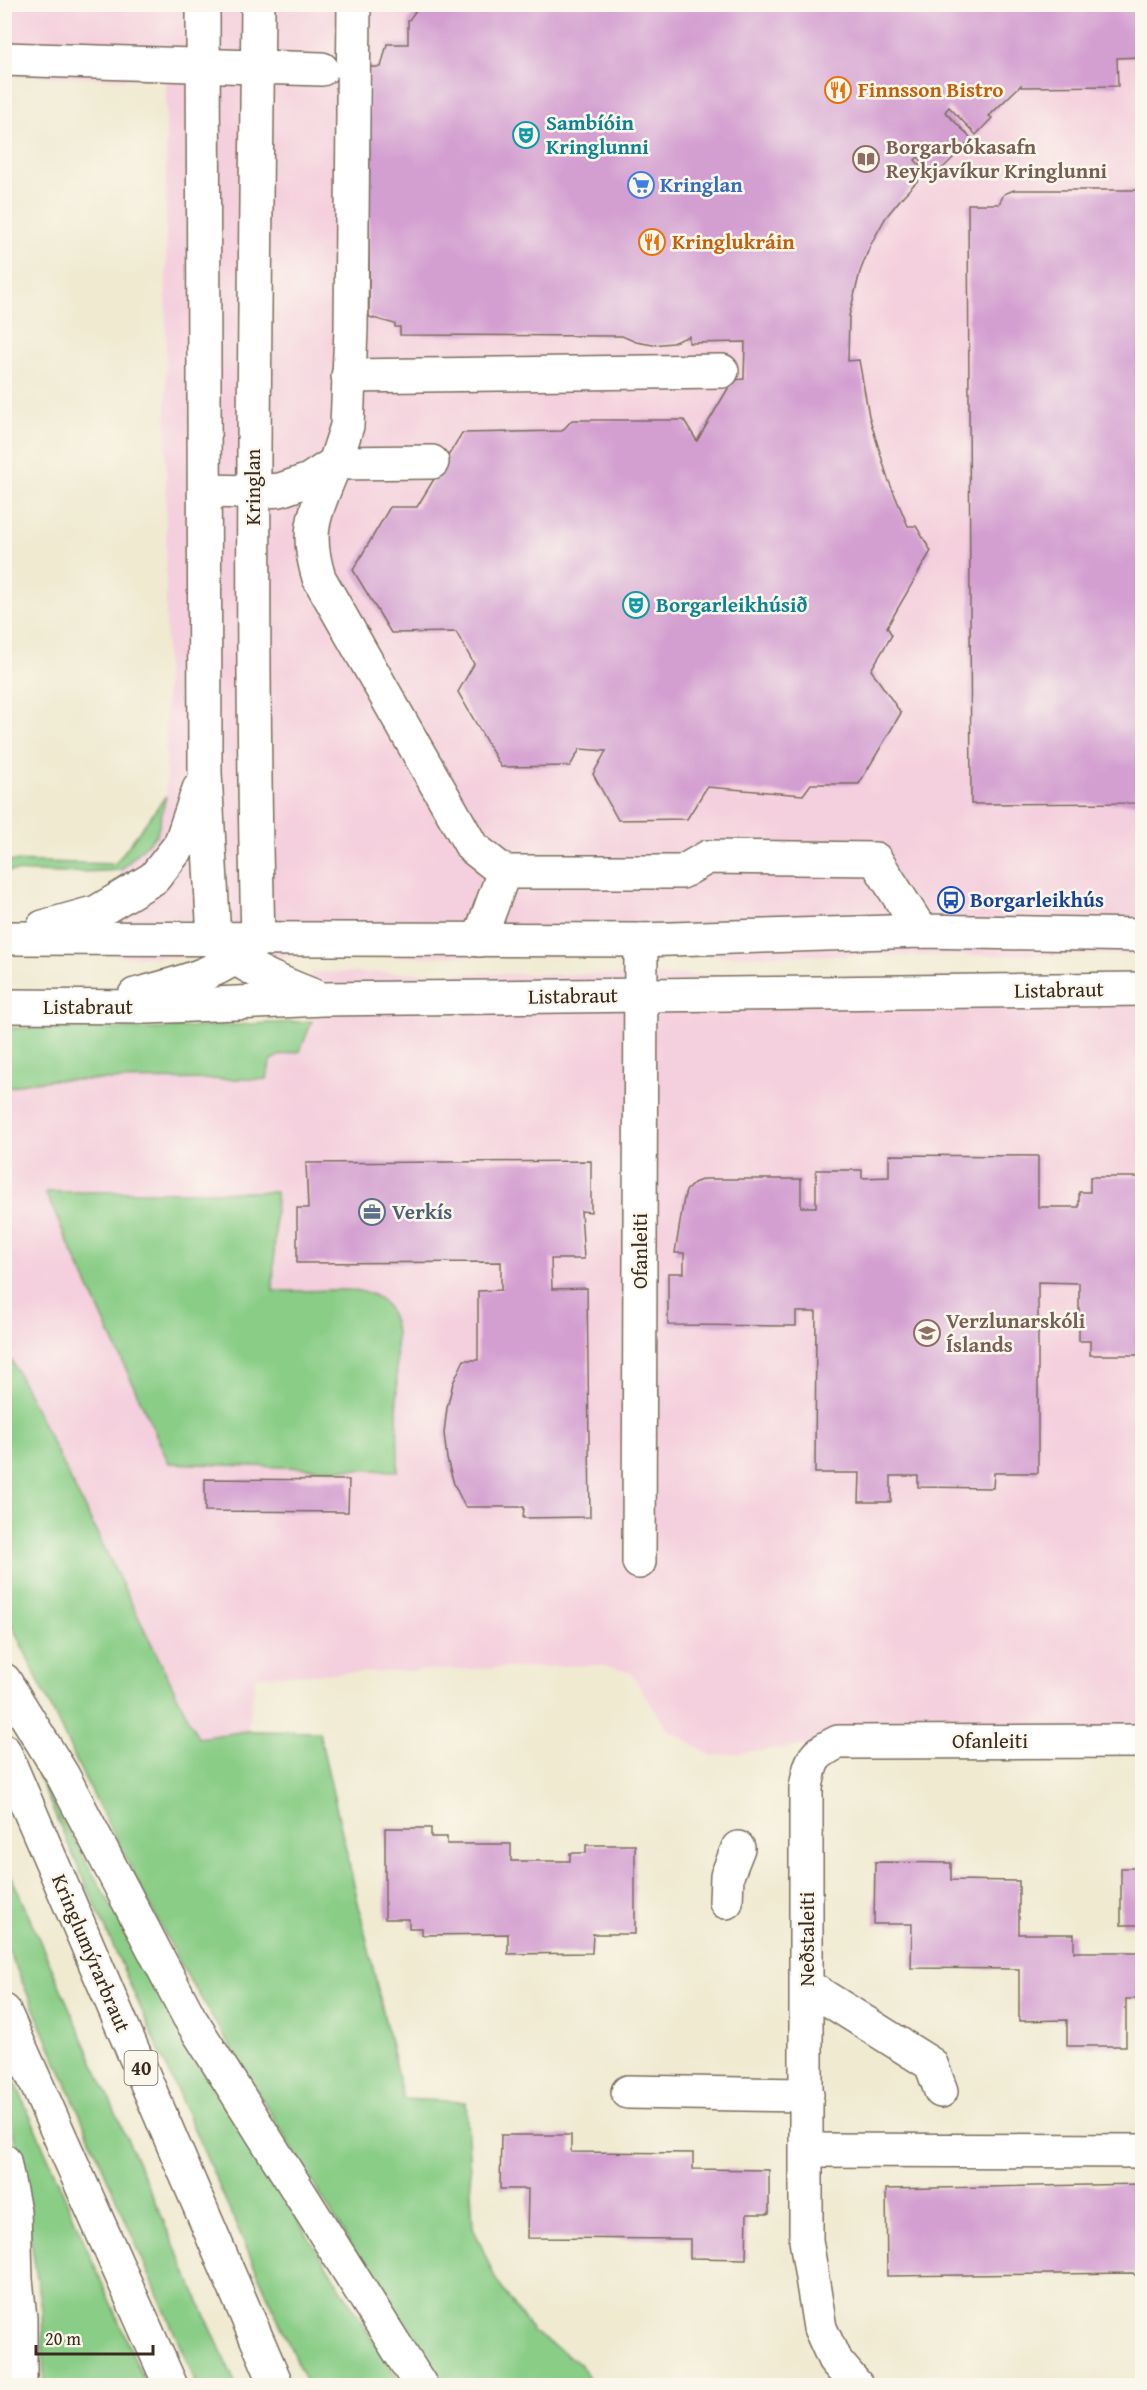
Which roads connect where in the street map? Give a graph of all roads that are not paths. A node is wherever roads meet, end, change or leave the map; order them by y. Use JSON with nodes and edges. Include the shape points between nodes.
{"nodes":[{"id":1,"x":203,"y":4,"type":"edge"},
{"id":2,"x":258,"y":4,"type":"edge"},
{"id":3,"x":354,"y":4,"type":"edge"},
{"id":4,"x":4,"y":59,"type":"edge"},
{"id":5,"x":204,"y":65,"type":"junction"},
{"id":6,"x":257,"y":67,"type":"junction"},
{"id":7,"x":322,"y":69,"type":"dead end"},
{"id":8,"x":722,"y":371,"type":"dead end"},
{"id":9,"x":348,"y":376,"type":"junction"},
{"id":10,"x":432,"y":462,"type":"dead end"},
{"id":11,"x":335,"y":463,"type":"junction"},
{"id":12,"x":206,"y":491,"type":"junction"},
{"id":13,"x":253,"y":492,"type":"junction"},
{"id":14,"x":205,"y":773,"type":"junction"},
{"id":15,"x":504,"y":872,"type":"junction"},
{"id":16,"x":921,"y":931,"type":"junction"},
{"id":17,"x":1143,"y":935,"type":"edge"},
{"id":18,"x":4,"y":937,"type":"edge"},
{"id":19,"x":480,"y":940,"type":"junction"},
{"id":20,"x":641,"y":940,"type":"junction"},
{"id":21,"x":236,"y":946,"type":"junction"},
{"id":22,"x":1143,"y":989,"type":"edge"},
{"id":23,"x":641,"y":995,"type":"junction"},
{"id":24,"x":323,"y":999,"type":"junction"},
{"id":25,"x":4,"y":1006,"type":"edge"},
{"id":26,"x":90,"y":1006,"type":"junction"},
{"id":27,"x":639,"y":1562,"type":"dead end"},
{"id":28,"x":4,"y":1680,"type":"edge"},
{"id":29,"x":1143,"y":1741,"type":"edge"},
{"id":30,"x":838,"y":1742,"type":"joint"},
{"id":31,"x":4,"y":1751,"type":"edge"},
{"id":32,"x":738,"y":1848,"type":"dead end"},
{"id":33,"x":726,"y":1902,"type":"dead end"},
{"id":34,"x":807,"y":1986,"type":"junction"},
{"id":35,"x":4,"y":2011,"type":"edge"},
{"id":36,"x":942,"y":2091,"type":"dead end"},
{"id":37,"x":628,"y":2092,"type":"dead end"},
{"id":38,"x":807,"y":2095,"type":"junction"},
{"id":39,"x":807,"y":2150,"type":"junction"},
{"id":40,"x":1143,"y":2151,"type":"edge"},
{"id":41,"x":4,"y":2161,"type":"edge"},
{"id":42,"x":20,"y":2385,"type":"edge"},
{"id":43,"x":171,"y":2385,"type":"edge"},
{"id":44,"x":277,"y":2385,"type":"edge"},
{"id":45,"x":421,"y":2385,"type":"edge"},
{"id":46,"x":857,"y":2385,"type":"edge"}],
"edges":[{"from":1,"to":5,"type":"street"},
{"from":2,"to":6,"type":"street","name":"Kringlan"},
{"from":3,"to":9,"type":"street"},
{"from":4,"to":5,"type":"street"},
{"from":5,"to":6,"type":"street"},
{"from":5,"to":12,"type":"street"},
{"from":6,"to":7,"type":"street"},
{"from":6,"to":13,"type":"street","name":"Kringlan"},
{"from":8,"to":9,"type":"street"},
{"from":9,"to":11,"type":"street","via":[[347,426]]},
{"from":10,"to":11,"type":"street"},
{"from":11,"to":13,"type":"street","via":[[309,480],[280,490]]},
{"from":11,"to":15,"type":"street","via":[[312,522],[311,553],[319,578],[472,847]]},
{"from":12,"to":13,"type":"street"},
{"from":12,"to":14,"type":"street"},
{"from":13,"to":21,"type":"street","name":"Kringlan","via":[[255,850]]},
{"from":14,"to":18,"type":"street","via":[[180,845],[154,879],[97,912]]},
{"from":14,"to":21,"type":"street"},
{"from":15,"to":16,"type":"street","via":[[682,872],[708,857],[875,859]]},
{"from":15,"to":19,"type":"street"},
{"from":16,"to":17,"type":"street"},
{"from":16,"to":20,"type":"street"},
{"from":18,"to":21,"type":"street"},
{"from":19,"to":20,"type":"street"},
{"from":19,"to":21,"type":"street"},
{"from":20,"to":23,"type":"street","name":"Ofanleiti"},
{"from":21,"to":24,"type":"street","via":[[252,969]]},
{"from":21,"to":26,"type":"street","via":[[196,976]]},
{"from":22,"to":23,"type":"street","name":"Listabraut"},
{"from":23,"to":24,"type":"street","name":"Listabraut"},
{"from":23,"to":27,"type":"street","name":"Ofanleiti"},
{"from":24,"to":26,"type":"street","name":"Listabraut"},
{"from":25,"to":26,"type":"street","name":"Listabraut"},
{"from":28,"to":45,"type":"street","via":[[63,1776],[189,2017]]},
{"from":29,"to":30,"type":"street","name":"Ofanleiti"},
{"from":30,"to":34,"type":"street","name":"Neðstaleiti","via":[[817,1753],[806,1788]]},
{"from":31,"to":44,"type":"street","name":"Kringlumýrarbraut","number":"40"},
{"from":32,"to":33,"type":"street","via":[[727,1876]]},
{"from":34,"to":36,"type":"street","via":[[931,2064]]},
{"from":34,"to":38,"type":"street","name":"Neðstaleiti"},
{"from":35,"to":43,"type":"street"},
{"from":37,"to":38,"type":"street"},
{"from":38,"to":39,"type":"street","name":"Neðstaleiti"},
{"from":39,"to":40,"type":"street"},
{"from":39,"to":46,"type":"street","name":"Neðstaleiti","via":[[806,2240],[820,2328],[834,2359]]},
{"from":41,"to":42,"type":"street","via":[[14,2211]]}]}
